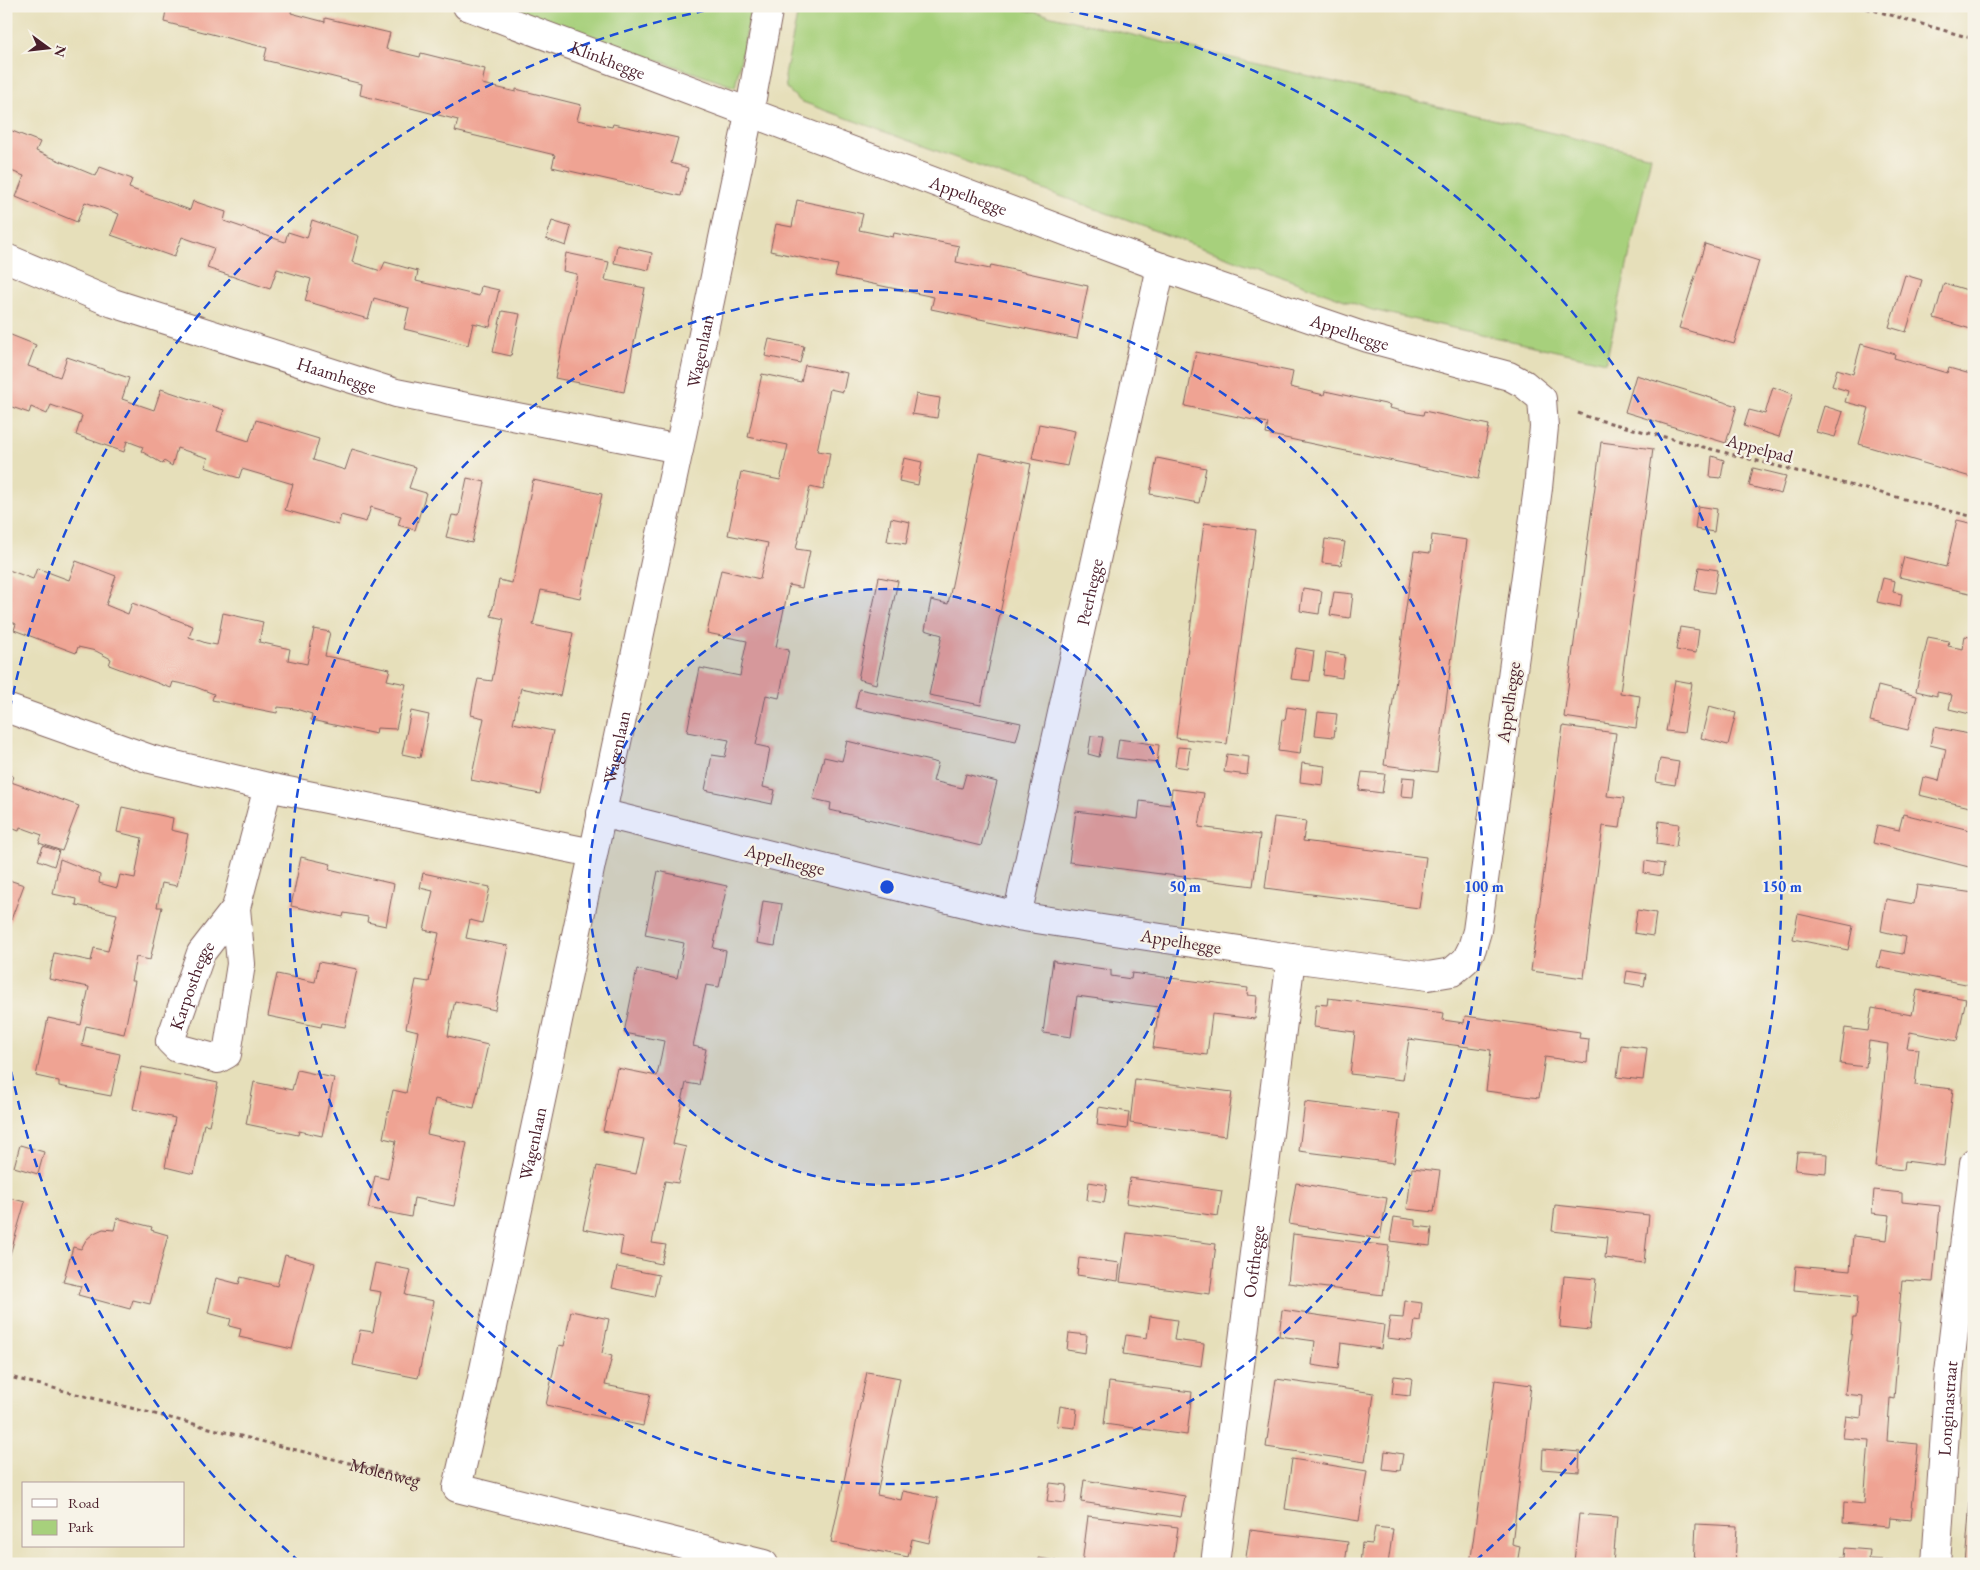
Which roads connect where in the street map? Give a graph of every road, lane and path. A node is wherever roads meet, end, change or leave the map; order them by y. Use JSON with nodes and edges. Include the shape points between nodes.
{"nodes":[{"id":1,"x":467,"y":6,"type":"edge"},
{"id":2,"x":769,"y":6,"type":"edge"},
{"id":3,"x":1859,"y":6,"type":"edge"},
{"id":4,"x":1974,"y":39,"type":"edge"},
{"id":5,"x":750,"y":114,"type":"junction"},
{"id":6,"x":6,"y":258,"type":"edge"},
{"id":7,"x":1161,"y":267,"type":"junction"},
{"id":8,"x":1542,"y":399,"type":"junction"},
{"id":9,"x":679,"y":449,"type":"junction"},
{"id":10,"x":1974,"y":517,"type":"edge"},
{"id":11,"x":6,"y":708,"type":"edge"},
{"id":12,"x":268,"y":787,"type":"junction"},
{"id":13,"x":601,"y":813,"type":"junction"},
{"id":14,"x":593,"y":853,"type":"junction"},
{"id":15,"x":236,"y":908,"type":"junction"},
{"id":16,"x":1017,"y":916,"type":"junction"},
{"id":17,"x":1292,"y":958,"type":"junction"},
{"id":18,"x":1974,"y":1163,"type":"edge"},
{"id":19,"x":6,"y":1376,"type":"edge"},
{"id":20,"x":457,"y":1488,"type":"junction"},
{"id":21,"x":764,"y":1564,"type":"edge"},
{"id":22,"x":1215,"y":1564,"type":"edge"},
{"id":23,"x":1936,"y":1564,"type":"edge"}],
"edges":[{"from":1,"to":5,"type":"street","name":"Klinkhegge"},
{"from":2,"to":5,"type":"street","name":"Wagenlaan"},
{"from":3,"to":4,"type":"path"},
{"from":5,"to":7,"type":"street","name":"Appelhegge"},
{"from":5,"to":9,"type":"street","name":"Wagenlaan"},
{"from":6,"to":9,"type":"street","name":"Haamhegge","via":[[113,303],[396,392]]},
{"from":7,"to":8,"type":"street","name":"Appelhegge","via":[[1368,338],[1509,376]]},
{"from":7,"to":16,"type":"street","name":"Peerhegge"},
{"from":8,"to":10,"type":"path","name":"Appelpad","via":[[1591,418]]},
{"from":8,"to":17,"type":"street","name":"Appelhegge","via":[[1544,427],[1538,488],[1477,931],[1472,948],[1466,960],[1452,972],[1428,976]]},
{"from":9,"to":13,"type":"street","name":"Wagenlaan"},
{"from":11,"to":12,"type":"street","via":[[150,759]]},
{"from":12,"to":14,"type":"street"},
{"from":12,"to":15,"type":"street","name":"Karposthegge"},
{"from":13,"to":14,"type":"street","name":"Wagenlaan"},
{"from":13,"to":16,"type":"street","name":"Appelhegge"},
{"from":14,"to":20,"type":"street","name":"Wagenlaan"},
{"from":15,"to":15,"type":"street","name":"Karposthegge","via":[[241,964],[227,1054],[218,1059],[177,1048],[170,1040],[202,953]]},
{"from":16,"to":17,"type":"street","name":"Appelhegge"},
{"from":17,"to":22,"type":"street","name":"Oofthegge"},
{"from":18,"to":23,"type":"street","name":"Longinastraat","via":[[1949,1373]]},
{"from":19,"to":20,"type":"path","name":"Molenweg"},
{"from":20,"to":21,"type":"street"}]}
